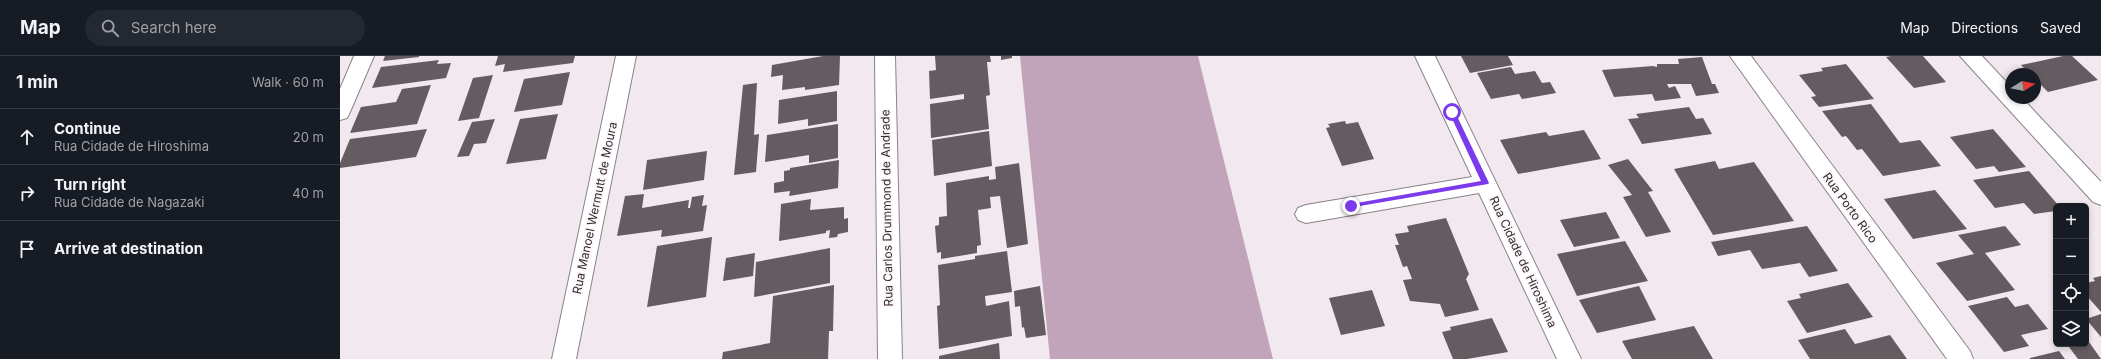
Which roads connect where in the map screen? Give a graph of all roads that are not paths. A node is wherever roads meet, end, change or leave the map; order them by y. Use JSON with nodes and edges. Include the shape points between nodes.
{"nodes":[{"id":1,"x":364,"y":56,"type":"edge"},
{"id":2,"x":626,"y":56,"type":"edge"},
{"id":3,"x":885,"y":56,"type":"edge"},
{"id":4,"x":1425,"y":56,"type":"edge"},
{"id":5,"x":1740,"y":56,"type":"edge"},
{"id":6,"x":1970,"y":56,"type":"edge"},
{"id":7,"x":344,"y":93,"type":"edge"},
{"id":8,"x":340,"y":112,"type":"edge"},
{"id":9,"x":1485,"y":183,"type":"junction"},
{"id":10,"x":2101,"y":196,"type":"edge"},
{"id":11,"x":1306,"y":214,"type":"dead end"},
{"id":12,"x":564,"y":359,"type":"edge"},
{"id":13,"x":890,"y":359,"type":"edge"},
{"id":14,"x":1570,"y":359,"type":"edge"},
{"id":15,"x":1961,"y":359,"type":"edge"}],
"edges":[{"from":1,"to":7,"type":"street"},
{"from":2,"to":12,"type":"street","name":"Rua Manoel Wermutt de Moura"},
{"from":3,"to":13,"type":"street","name":"Rua Carlos Drummond de Andrade"},
{"from":4,"to":9,"type":"street","name":"Rua Cidade de Hiroshima"},
{"from":5,"to":15,"type":"street","name":"Rua Porto Rico"},
{"from":6,"to":10,"type":"street"},
{"from":7,"to":8,"type":"street"},
{"from":9,"to":11,"type":"street"},
{"from":9,"to":14,"type":"street","name":"Rua Cidade de Hiroshima"}]}
